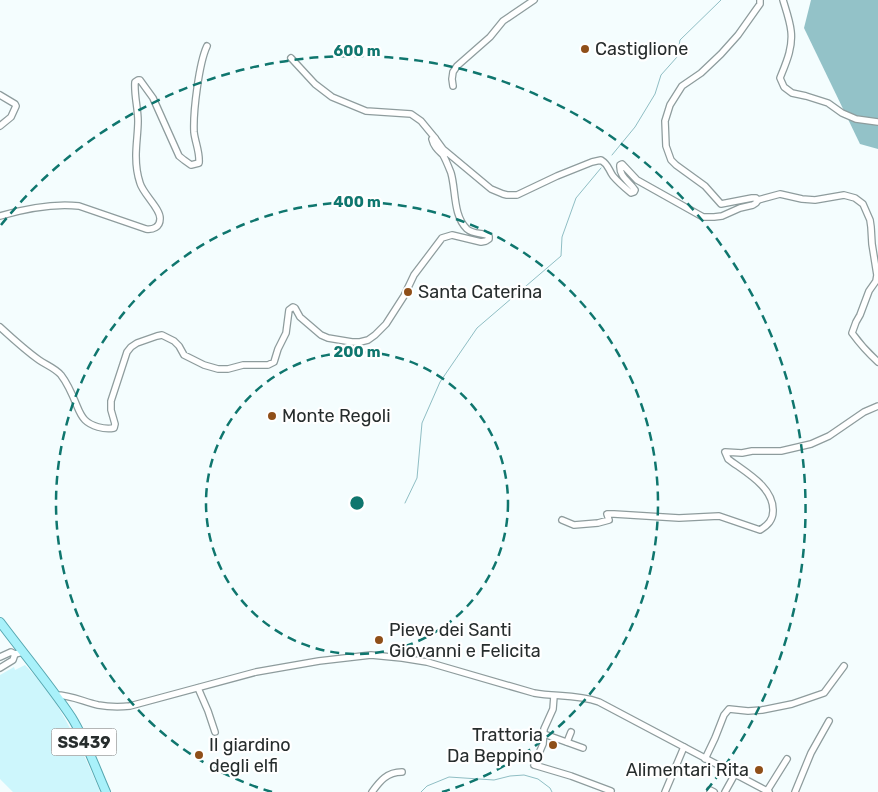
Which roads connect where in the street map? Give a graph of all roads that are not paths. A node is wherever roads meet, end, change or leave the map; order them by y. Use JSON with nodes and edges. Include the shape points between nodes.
{"nodes":[{"id":1,"x":534,"y":0,"type":"edge"},
{"id":2,"x":760,"y":0,"type":"edge"},
{"id":3,"x":783,"y":0,"type":"edge"},
{"id":4,"x":207,"y":46,"type":"dead end"},
{"id":5,"x":291,"y":58,"type":"dead end"},
{"id":6,"x":453,"y":86,"type":"dead end"},
{"id":7,"x":0,"y":96,"type":"edge"},
{"id":8,"x":878,"y":122,"type":"edge"},
{"id":9,"x":0,"y":126,"type":"edge"},
{"id":10,"x":435,"y":138,"type":"junction"},
{"id":11,"x":758,"y":200,"type":"junction"},
{"id":12,"x":0,"y":216,"type":"edge"},
{"id":13,"x":0,"y":327,"type":"edge"},
{"id":14,"x":878,"y":362,"type":"edge"},
{"id":15,"x":878,"y":406,"type":"edge"},
{"id":16,"x":562,"y":520,"type":"dead end"},
{"id":17,"x":0,"y":622,"type":"edge"},
{"id":18,"x":19,"y":653,"type":"junction"},
{"id":19,"x":0,"y":657,"type":"edge"},
{"id":20,"x":844,"y":666,"type":"dead end"},
{"id":21,"x":0,"y":668,"type":"edge"},
{"id":22,"x":198,"y":688,"type":"junction"},
{"id":23,"x":56,"y":695,"type":"junction"},
{"id":24,"x":554,"y":696,"type":"junction"},
{"id":25,"x":829,"y":721,"type":"dead end"},
{"id":26,"x":216,"y":732,"type":"dead end"},
{"id":27,"x":571,"y":732,"type":"dead end"},
{"id":28,"x":544,"y":734,"type":"junction"},
{"id":29,"x":567,"y":742,"type":"junction"},
{"id":30,"x":684,"y":747,"type":"junction"},
{"id":31,"x":583,"y":748,"type":"dead end"},
{"id":32,"x":787,"y":758,"type":"dead end"},
{"id":33,"x":706,"y":759,"type":"junction"},
{"id":34,"x":402,"y":772,"type":"dead end"},
{"id":35,"x":735,"y":774,"type":"junction"},
{"id":36,"x":611,"y":791,"type":"edge"},
{"id":37,"x":106,"y":792,"type":"edge"},
{"id":38,"x":372,"y":792,"type":"edge"},
{"id":39,"x":665,"y":792,"type":"edge"},
{"id":40,"x":710,"y":792,"type":"edge"},
{"id":41,"x":714,"y":792,"type":"edge"},
{"id":42,"x":724,"y":792,"type":"edge"},
{"id":43,"x":768,"y":792,"type":"edge"},
{"id":44,"x":795,"y":792,"type":"edge"}],
"edges":[{"from":1,"to":6,"type":"street","via":[[503,21],[457,66],[453,72]]},
{"from":2,"to":11,"type":"street","via":[[738,35],[721,54],[682,86],[665,121],[666,146],[671,160],[705,186],[721,204],[752,198]]},
{"from":3,"to":8,"type":"street","via":[[791,34],[790,52],[780,78],[784,88],[828,103],[856,119]]},
{"from":4,"to":12,"type":"street","via":[[195,106],[194,131],[199,163],[191,165],[179,156],[153,98],[140,80],[135,82],[138,172],[142,191],[160,216],[156,228],[146,229],[68,205]]},
{"from":5,"to":10,"type":"street","via":[[332,97],[366,112],[411,114]]},
{"from":7,"to":9,"type":"street","via":[[16,106],[11,117]]},
{"from":10,"to":11,"type":"street","via":[[443,149],[491,189],[503,194],[517,195],[601,160],[631,193],[635,190],[621,174],[619,168],[622,164],[637,180],[703,217],[722,216],[753,205]]},
{"from":10,"to":13,"type":"street","via":[[432,142],[451,173],[457,208],[464,225],[474,233],[487,234],[489,239],[481,242],[452,235],[442,238],[414,275],[386,324],[368,340],[352,342],[328,338],[300,317],[295,308],[291,308],[286,333],[272,364],[228,370],[204,365],[184,355],[174,340],[157,336],[131,347],[127,352],[111,401],[115,424],[114,428],[108,429],[86,422],[60,374]]},
{"from":11,"to":14,"type":"street","via":[[780,194],[815,200],[844,195],[863,204],[870,220],[877,275],[852,333]]},
{"from":15,"to":16,"type":"street","via":[[811,444],[782,450],[725,452],[728,460],[764,487],[771,497],[773,517],[760,530],[719,516],[679,518],[607,514],[609,520],[574,525]]},
{"from":17,"to":18,"type":"main road","number":"SS439"},
{"from":18,"to":19,"type":"street","via":[[11,652]]},
{"from":18,"to":21,"type":"street"},
{"from":18,"to":23,"type":"main road","number":"SS439"},
{"from":20,"to":33,"type":"street","via":[[824,693],[762,710],[729,709]]},
{"from":22,"to":23,"type":"street","via":[[120,706],[98,705]]},
{"from":22,"to":24,"type":"street","via":[[285,666],[371,656],[427,662],[509,687]]},
{"from":22,"to":26,"type":"street"},
{"from":23,"to":37,"type":"main road","number":"SS439","via":[[82,738]]},
{"from":24,"to":28,"type":"street"},
{"from":24,"to":30,"type":"street","via":[[571,695],[599,702]]},
{"from":25,"to":44,"type":"street"},
{"from":27,"to":29,"type":"street"},
{"from":28,"to":29,"type":"street"},
{"from":28,"to":36,"type":"street","via":[[534,765]]},
{"from":29,"to":31,"type":"street"},
{"from":30,"to":33,"type":"street"},
{"from":30,"to":39,"type":"street"},
{"from":32,"to":43,"type":"street"},
{"from":33,"to":35,"type":"street"},
{"from":34,"to":38,"type":"street","via":[[383,778]]},
{"from":35,"to":42,"type":"street"},
{"from":35,"to":43,"type":"street"},
{"from":40,"to":41,"type":"street"}]}
